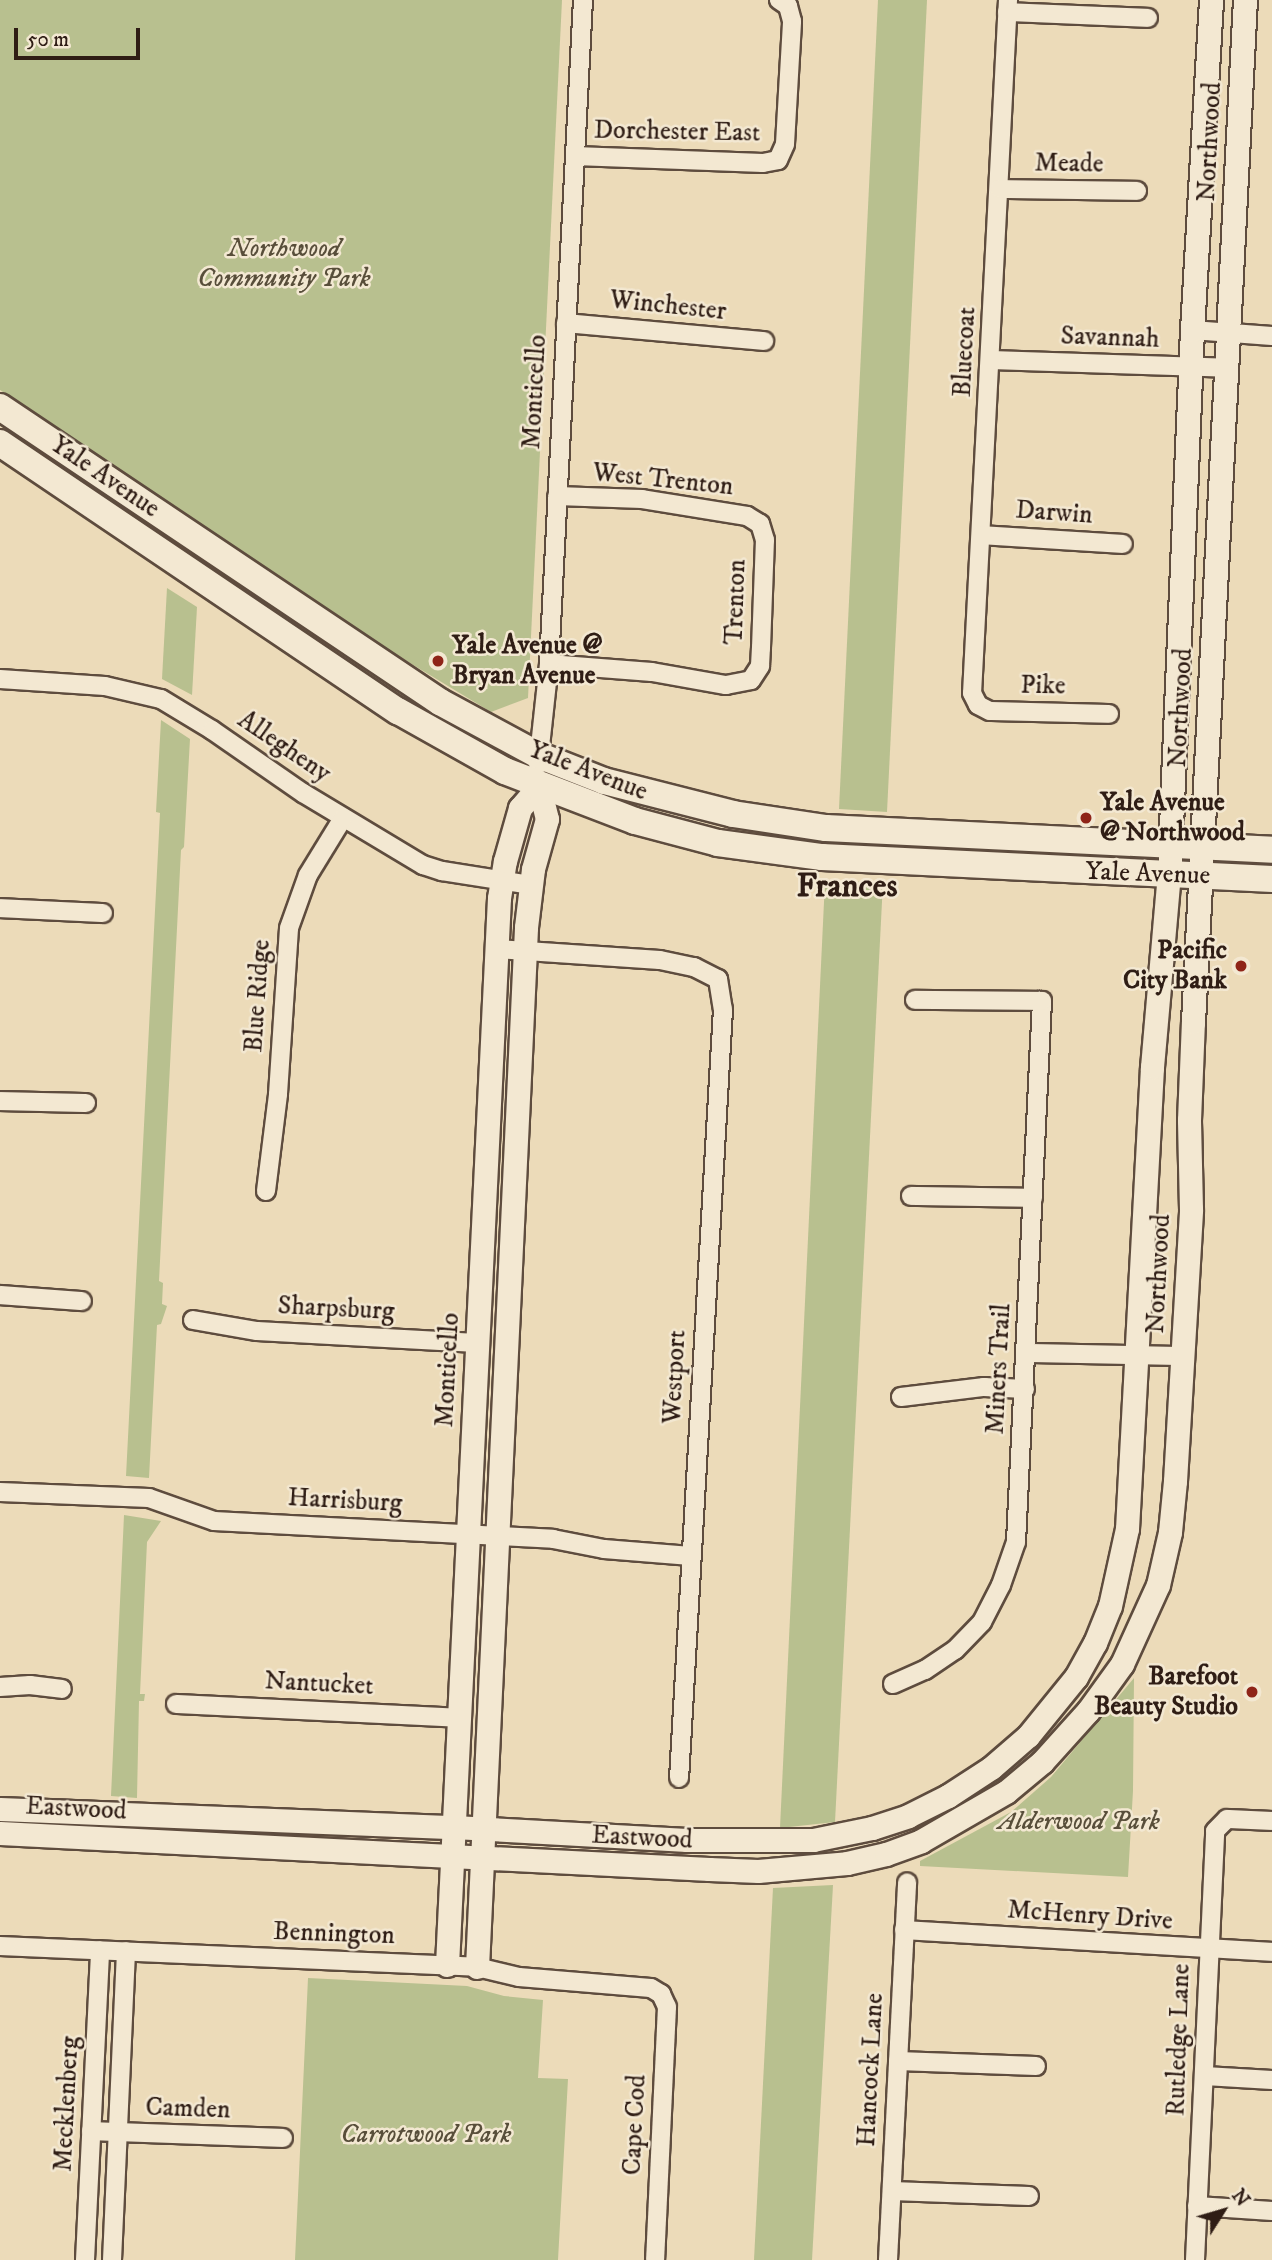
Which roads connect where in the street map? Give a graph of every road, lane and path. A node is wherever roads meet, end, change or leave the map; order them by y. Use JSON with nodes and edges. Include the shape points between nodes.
{"nodes":[{"id":1,"x":583,"y":0,"type":"edge"},
{"id":2,"x":1211,"y":0,"type":"edge"},
{"id":3,"x":1245,"y":0,"type":"edge"},
{"id":4,"x":783,"y":3,"type":"edge"},
{"id":5,"x":1008,"y":6,"type":"edge"},
{"id":6,"x":1148,"y":18,"type":"dead end"},
{"id":7,"x":575,"y":156,"type":"junction"},
{"id":8,"x":1000,"y":188,"type":"junction"},
{"id":9,"x":1137,"y":191,"type":"dead end"},
{"id":10,"x":566,"y":323,"type":"junction"},
{"id":11,"x":1192,"y":330,"type":"junction"},
{"id":12,"x":1229,"y":334,"type":"junction"},
{"id":13,"x":1272,"y":336,"type":"edge"},
{"id":14,"x":764,"y":341,"type":"dead end"},
{"id":15,"x":991,"y":360,"type":"junction"},
{"id":16,"x":1191,"y":367,"type":"junction"},
{"id":17,"x":1227,"y":368,"type":"junction"},
{"id":18,"x":0,"y":407,"type":"edge"},
{"id":19,"x":0,"y":443,"type":"edge"},
{"id":20,"x":557,"y":496,"type":"junction"},
{"id":21,"x":760,"y":524,"type":"joint"},
{"id":22,"x":981,"y":535,"type":"junction"},
{"id":23,"x":1123,"y":544,"type":"dead end"},
{"id":24,"x":549,"y":664,"type":"junction"},
{"id":25,"x":0,"y":680,"type":"edge"},
{"id":26,"x":978,"y":705,"type":"joint"},
{"id":27,"x":1109,"y":714,"type":"dead end"},
{"id":28,"x":538,"y":755,"type":"junction"},
{"id":29,"x":539,"y":786,"type":"junction"},
{"id":30,"x":343,"y":818,"type":"junction"},
{"id":31,"x":1170,"y":844,"type":"junction"},
{"id":32,"x":1202,"y":846,"type":"junction"},
{"id":33,"x":1272,"y":850,"type":"edge"},
{"id":34,"x":1169,"y":874,"type":"junction"},
{"id":35,"x":1201,"y":876,"type":"junction"},
{"id":36,"x":1272,"y":879,"type":"edge"},
{"id":37,"x":501,"y":881,"type":"junction"},
{"id":38,"x":530,"y":884,"type":"junction"},
{"id":39,"x":0,"y":908,"type":"edge"},
{"id":40,"x":103,"y":913,"type":"dead end"},
{"id":41,"x":497,"y":949,"type":"junction"},
{"id":42,"x":525,"y":950,"type":"junction"},
{"id":43,"x":915,"y":1000,"type":"dead end"},
{"id":44,"x":0,"y":1101,"type":"edge"},
{"id":45,"x":86,"y":1103,"type":"dead end"},
{"id":46,"x":266,"y":1191,"type":"dead end"},
{"id":47,"x":911,"y":1196,"type":"dead end"},
{"id":48,"x":1033,"y":1198,"type":"junction"},
{"id":49,"x":0,"y":1295,"type":"edge"},
{"id":50,"x":82,"y":1301,"type":"dead end"},
{"id":51,"x":193,"y":1320,"type":"dead end"},
{"id":52,"x":477,"y":1343,"type":"junction"},
{"id":53,"x":1028,"y":1353,"type":"junction"},
{"id":54,"x":1138,"y":1354,"type":"junction"},
{"id":55,"x":1182,"y":1356,"type":"junction"},
{"id":56,"x":1025,"y":1389,"type":"junction"},
{"id":57,"x":901,"y":1397,"type":"dead end"},
{"id":58,"x":0,"y":1492,"type":"edge"},
{"id":59,"x":468,"y":1534,"type":"junction"},
{"id":60,"x":497,"y":1535,"type":"junction"},
{"id":61,"x":691,"y":1556,"type":"junction"},
{"id":62,"x":1119,"y":1573,"type":"joint"},
{"id":63,"x":1157,"y":1585,"type":"joint"},
{"id":64,"x":893,"y":1684,"type":"dead end"},
{"id":65,"x":0,"y":1687,"type":"edge"},
{"id":66,"x":62,"y":1689,"type":"dead end"},
{"id":67,"x":176,"y":1704,"type":"dead end"},
{"id":68,"x":459,"y":1718,"type":"junction"},
{"id":69,"x":679,"y":1778,"type":"dead end"},
{"id":70,"x":0,"y":1809,"type":"edge"},
{"id":71,"x":1272,"y":1821,"type":"edge"},
{"id":72,"x":454,"y":1827,"type":"junction"},
{"id":73,"x":483,"y":1828,"type":"junction"},
{"id":74,"x":0,"y":1833,"type":"edge"},
{"id":75,"x":453,"y":1857,"type":"junction"},
{"id":76,"x":481,"y":1858,"type":"junction"},
{"id":77,"x":907,"y":1882,"type":"dead end"},
{"id":78,"x":904,"y":1930,"type":"junction"},
{"id":79,"x":0,"y":1946,"type":"edge"},
{"id":80,"x":100,"y":1950,"type":"junction"},
{"id":81,"x":1209,"y":1950,"type":"junction"},
{"id":82,"x":126,"y":1951,"type":"junction"},
{"id":83,"x":1272,"y":1952,"type":"edge"},
{"id":84,"x":447,"y":1965,"type":"junction"},
{"id":85,"x":477,"y":1967,"type":"junction"},
{"id":86,"x":661,"y":1994,"type":"joint"},
{"id":87,"x":898,"y":2062,"type":"junction"},
{"id":88,"x":1035,"y":2066,"type":"dead end"},
{"id":89,"x":1205,"y":2076,"type":"junction"},
{"id":90,"x":1272,"y":2080,"type":"edge"},
{"id":91,"x":92,"y":2131,"type":"junction"},
{"id":92,"x":118,"y":2133,"type":"junction"},
{"id":93,"x":283,"y":2138,"type":"dead end"},
{"id":94,"x":892,"y":2191,"type":"junction"},
{"id":95,"x":1029,"y":2196,"type":"dead end"},
{"id":96,"x":1197,"y":2206,"type":"junction"},
{"id":97,"x":1272,"y":2211,"type":"edge"},
{"id":98,"x":85,"y":2260,"type":"edge"},
{"id":99,"x":112,"y":2260,"type":"edge"},
{"id":100,"x":655,"y":2260,"type":"edge"},
{"id":101,"x":888,"y":2260,"type":"edge"},
{"id":102,"x":1195,"y":2260,"type":"edge"}],
"edges":[{"from":1,"to":7,"type":"street","name":"Monticello"},
{"from":2,"to":11,"type":"street","name":"Northwood"},
{"from":3,"to":12,"type":"street","name":"Northwood"},
{"from":4,"to":7,"type":"street","name":"Dorchester East","via":[[792,21],[785,144],[778,160]]},
{"from":5,"to":6,"type":"street"},
{"from":5,"to":8,"type":"street","name":"Bluecoat"},
{"from":7,"to":10,"type":"street","name":"Monticello"},
{"from":8,"to":9,"type":"street","name":"Meade"},
{"from":8,"to":15,"type":"street","name":"Bluecoat"},
{"from":10,"to":14,"type":"street","name":"Winchester"},
{"from":10,"to":20,"type":"street","name":"Monticello"},
{"from":11,"to":12,"type":"street","name":"Savannah"},
{"from":11,"to":16,"type":"street","name":"Northwood"},
{"from":12,"to":13,"type":"street","name":"Savannah"},
{"from":12,"to":17,"type":"street","name":"Northwood"},
{"from":15,"to":16,"type":"street","name":"Savannah"},
{"from":15,"to":22,"type":"street","name":"Bluecoat"},
{"from":16,"to":17,"type":"street","name":"Savannah"},
{"from":16,"to":31,"type":"street","name":"Northwood"},
{"from":17,"to":32,"type":"street","name":"Northwood"},
{"from":18,"to":28,"type":"main road","name":"Yale Avenue","via":[[440,702]]},
{"from":19,"to":29,"type":"main road","name":"Yale Avenue","via":[[398,711]]},
{"from":20,"to":21,"type":"street","name":"West Trenton","via":[[642,499],[747,516]]},
{"from":20,"to":24,"type":"street","name":"Monticello"},
{"from":21,"to":24,"type":"street","name":"Trenton","via":[[765,540],[760,666],[751,680],[726,685],[652,672]]},
{"from":22,"to":23,"type":"street","name":"Darwin"},
{"from":22,"to":26,"type":"street","name":"Bluecoat","via":[[972,693]]},
{"from":24,"to":28,"type":"street","name":"Monticello"},
{"from":25,"to":30,"type":"street","name":"Allegheny","via":[[106,686],[160,699]]},
{"from":26,"to":27,"type":"street","name":"Pike","via":[[1005,712]]},
{"from":28,"to":29,"type":"street","name":"Monticello"},
{"from":28,"to":31,"type":"main road","name":"Yale Avenue","via":[[657,797],[786,824]]},
{"from":29,"to":34,"type":"main road","name":"Yale Avenue","via":[[679,834],[769,851],[982,867]]},
{"from":29,"to":37,"type":"street","name":"Monticello","via":[[520,808]]},
{"from":29,"to":38,"type":"street","name":"Monticello","via":[[547,819]]},
{"from":30,"to":37,"type":"street","name":"Allegheny","via":[[442,872]]},
{"from":30,"to":46,"type":"street","name":"Blue Ridge","via":[[308,876],[289,928],[278,1094]]},
{"from":31,"to":32,"type":"main road","name":"Yale Avenue"},
{"from":31,"to":34,"type":"street","name":"Northwood"},
{"from":32,"to":33,"type":"main road","name":"Yale Avenue"},
{"from":32,"to":35,"type":"street","name":"Northwood"},
{"from":34,"to":35,"type":"main road","name":"Yale Avenue"},
{"from":34,"to":54,"type":"street","name":"Northwood","via":[[1152,1067]]},
{"from":35,"to":36,"type":"main road","name":"Yale Avenue"},
{"from":35,"to":55,"type":"street","name":"Northwood"},
{"from":37,"to":38,"type":"street","name":"Allegheny"},
{"from":37,"to":41,"type":"street","name":"Monticello"},
{"from":38,"to":42,"type":"street","name":"Monticello"},
{"from":39,"to":40,"type":"street"},
{"from":41,"to":42,"type":"street"},
{"from":41,"to":52,"type":"street","name":"Monticello"},
{"from":42,"to":60,"type":"street","name":"Monticello"},
{"from":42,"to":61,"type":"street","name":"Westport","via":[[660,960],[694,967],[718,979],[723,1009]]},
{"from":43,"to":48,"type":"street","name":"Miners Trail","via":[[1042,1002]]},
{"from":44,"to":45,"type":"street"},
{"from":47,"to":48,"type":"street"},
{"from":48,"to":53,"type":"street","name":"Miners Trail"},
{"from":49,"to":50,"type":"street"},
{"from":51,"to":52,"type":"street","name":"Sharpsburg","via":[[257,1331]]},
{"from":52,"to":59,"type":"street","name":"Monticello"},
{"from":53,"to":54,"type":"street"},
{"from":53,"to":56,"type":"street","name":"Miners Trail"},
{"from":54,"to":55,"type":"street"},
{"from":54,"to":62,"type":"street","name":"Northwood","via":[[1127,1529]]},
{"from":55,"to":63,"type":"street","name":"Northwood","via":[[1172,1507]]},
{"from":56,"to":57,"type":"street","via":[[984,1387]]},
{"from":56,"to":64,"type":"street","name":"Miners Trail","via":[[1016,1542],[1001,1585],[982,1622],[955,1650]]},
{"from":58,"to":59,"type":"street","name":"Harrisburg","via":[[149,1498],[214,1521]]},
{"from":59,"to":60,"type":"street","name":"Harrisburg"},
{"from":59,"to":68,"type":"street","name":"Monticello"},
{"from":60,"to":61,"type":"street","name":"Harrisburg"},
{"from":60,"to":73,"type":"street","name":"Monticello"},
{"from":61,"to":69,"type":"street","name":"Westport"},
{"from":62,"to":73,"type":"street","name":"Eastwood","via":[[1095,1643],[1076,1677],[1028,1735],[991,1768],[908,1816],[828,1838],[782,1843]]},
{"from":63,"to":76,"type":"street","name":"Eastwood","via":[[1122,1664],[1042,1762],[1006,1793],[921,1841],[847,1863],[758,1871]]},
{"from":65,"to":66,"type":"street"},
{"from":67,"to":68,"type":"street","name":"Nantucket"},
{"from":68,"to":72,"type":"street","name":"Monticello"},
{"from":70,"to":72,"type":"street","name":"Eastwood"},
{"from":71,"to":81,"type":"street","name":"Rutledge Lane","via":[[1227,1819],[1215,1831]]},
{"from":72,"to":73,"type":"street","name":"Eastwood"},
{"from":72,"to":75,"type":"street","name":"Monticello"},
{"from":73,"to":76,"type":"street","name":"Monticello"},
{"from":74,"to":75,"type":"street","name":"Eastwood"},
{"from":75,"to":76,"type":"street","name":"Eastwood"},
{"from":75,"to":84,"type":"street","name":"Monticello"},
{"from":76,"to":85,"type":"street","name":"Monticello"},
{"from":77,"to":78,"type":"street","name":"Hancock Lane"},
{"from":78,"to":81,"type":"street","name":"McHenry Drive"},
{"from":78,"to":87,"type":"street","name":"Hancock Lane"},
{"from":79,"to":80,"type":"street","name":"Bennington"},
{"from":80,"to":82,"type":"street","name":"Bennington"},
{"from":80,"to":91,"type":"street","name":"Mecklenberg"},
{"from":81,"to":83,"type":"street","name":"McHenry Drive"},
{"from":81,"to":89,"type":"street","name":"Rutledge Lane"},
{"from":82,"to":84,"type":"street","name":"Bennington"},
{"from":82,"to":92,"type":"street","name":"Mecklenberg"},
{"from":84,"to":85,"type":"street","name":"Bennington"},
{"from":85,"to":86,"type":"street","name":"Bennington","via":[[519,1977],[636,1985]]},
{"from":86,"to":100,"type":"street","name":"Cape Cod","via":[[667,2022]]},
{"from":87,"to":88,"type":"street"},
{"from":87,"to":94,"type":"street","name":"Hancock Lane"},
{"from":89,"to":90,"type":"street"},
{"from":89,"to":96,"type":"street","name":"Rutledge Lane"},
{"from":91,"to":92,"type":"street","name":"Camden"},
{"from":91,"to":98,"type":"street","name":"Mecklenberg"},
{"from":92,"to":93,"type":"street","name":"Camden"},
{"from":92,"to":99,"type":"street","name":"Mecklenberg"},
{"from":94,"to":95,"type":"street"},
{"from":94,"to":101,"type":"street","name":"Hancock Lane"},
{"from":96,"to":97,"type":"street"},
{"from":96,"to":102,"type":"street","name":"Rutledge Lane"}]}
